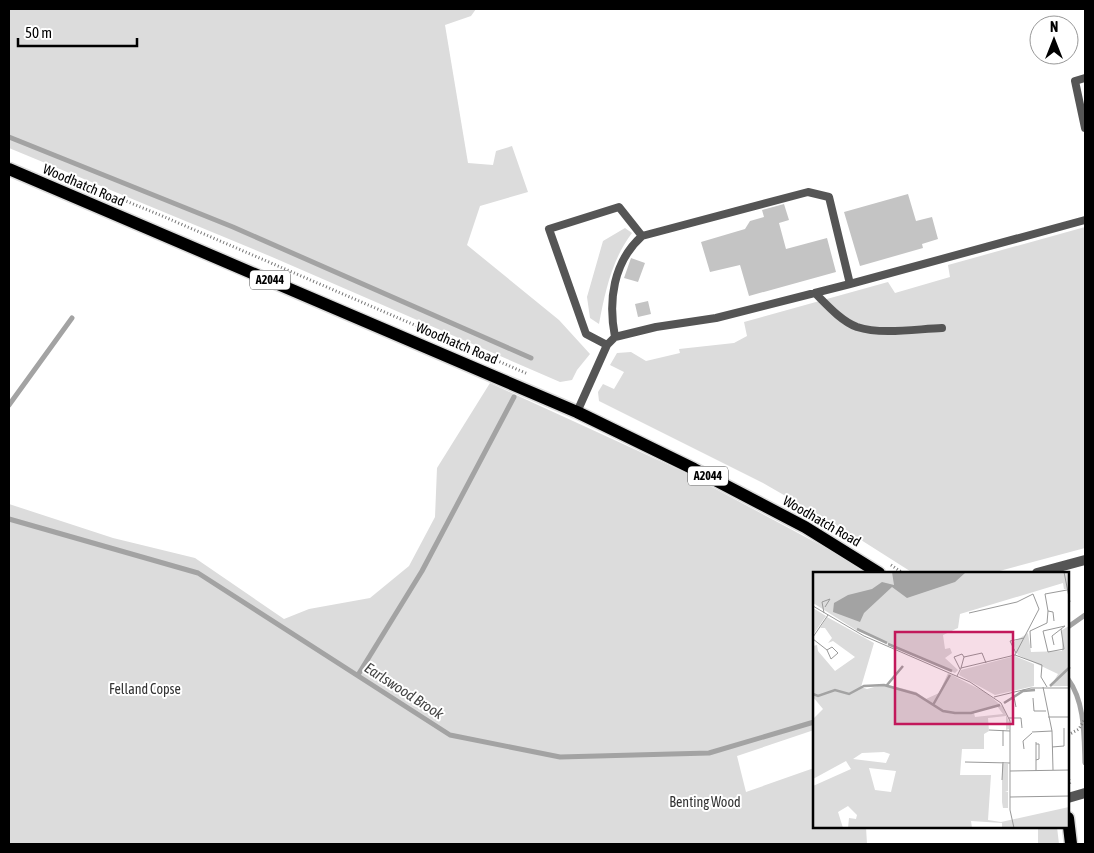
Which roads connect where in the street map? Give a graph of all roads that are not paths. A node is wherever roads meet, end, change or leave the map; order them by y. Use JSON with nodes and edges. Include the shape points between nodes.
{"nodes":[{"id":1,"x":1085,"y":78,"type":"edge"},
{"id":2,"x":1085,"y":128,"type":"edge"},
{"id":3,"x":9,"y":169,"type":"edge"},
{"id":4,"x":1085,"y":220,"type":"edge"},
{"id":5,"x":642,"y":236,"type":"junction"},
{"id":6,"x":850,"y":284,"type":"junction"},
{"id":7,"x":815,"y":293,"type":"junction"},
{"id":8,"x":942,"y":328,"type":"dead end"},
{"id":9,"x":615,"y":337,"type":"junction"},
{"id":10,"x":607,"y":345,"type":"junction"},
{"id":11,"x":577,"y":412,"type":"junction"},
{"id":12,"x":1085,"y":560,"type":"edge"},
{"id":13,"x":877,"y":572,"type":"edge"},
{"id":14,"x":1041,"y":572,"type":"edge"},
{"id":15,"x":1085,"y":793,"type":"edge"},
{"id":16,"x":1069,"y":798,"type":"edge"},
{"id":17,"x":1069,"y":827,"type":"edge"},
{"id":18,"x":1071,"y":844,"type":"edge"}],
"edges":[{"from":1,"to":2,"type":"lane","via":[[1075,81]]},
{"from":3,"to":11,"type":"main road","name":"Woodhatch Road","number":"A2044"},
{"from":4,"to":6,"type":"lane"},
{"from":5,"to":6,"type":"lane","via":[[808,192],[829,196]]},
{"from":5,"to":9,"type":"lane","via":[[629,248],[618,270],[611,314]]},
{"from":5,"to":10,"type":"lane","via":[[620,207],[549,229],[586,334]]},
{"from":6,"to":7,"type":"lane"},
{"from":7,"to":8,"type":"lane","via":[[834,312],[857,326],[880,330]]},
{"from":7,"to":9,"type":"lane","via":[[716,318]]},
{"from":9,"to":10,"type":"lane"},
{"from":10,"to":11,"type":"lane"},
{"from":11,"to":13,"type":"main road","name":"Woodhatch Road","number":"A2044","via":[[694,468],[805,527]]},
{"from":12,"to":14,"type":"street"},
{"from":15,"to":16,"type":"street"},
{"from":17,"to":18,"type":"main road"}]}
